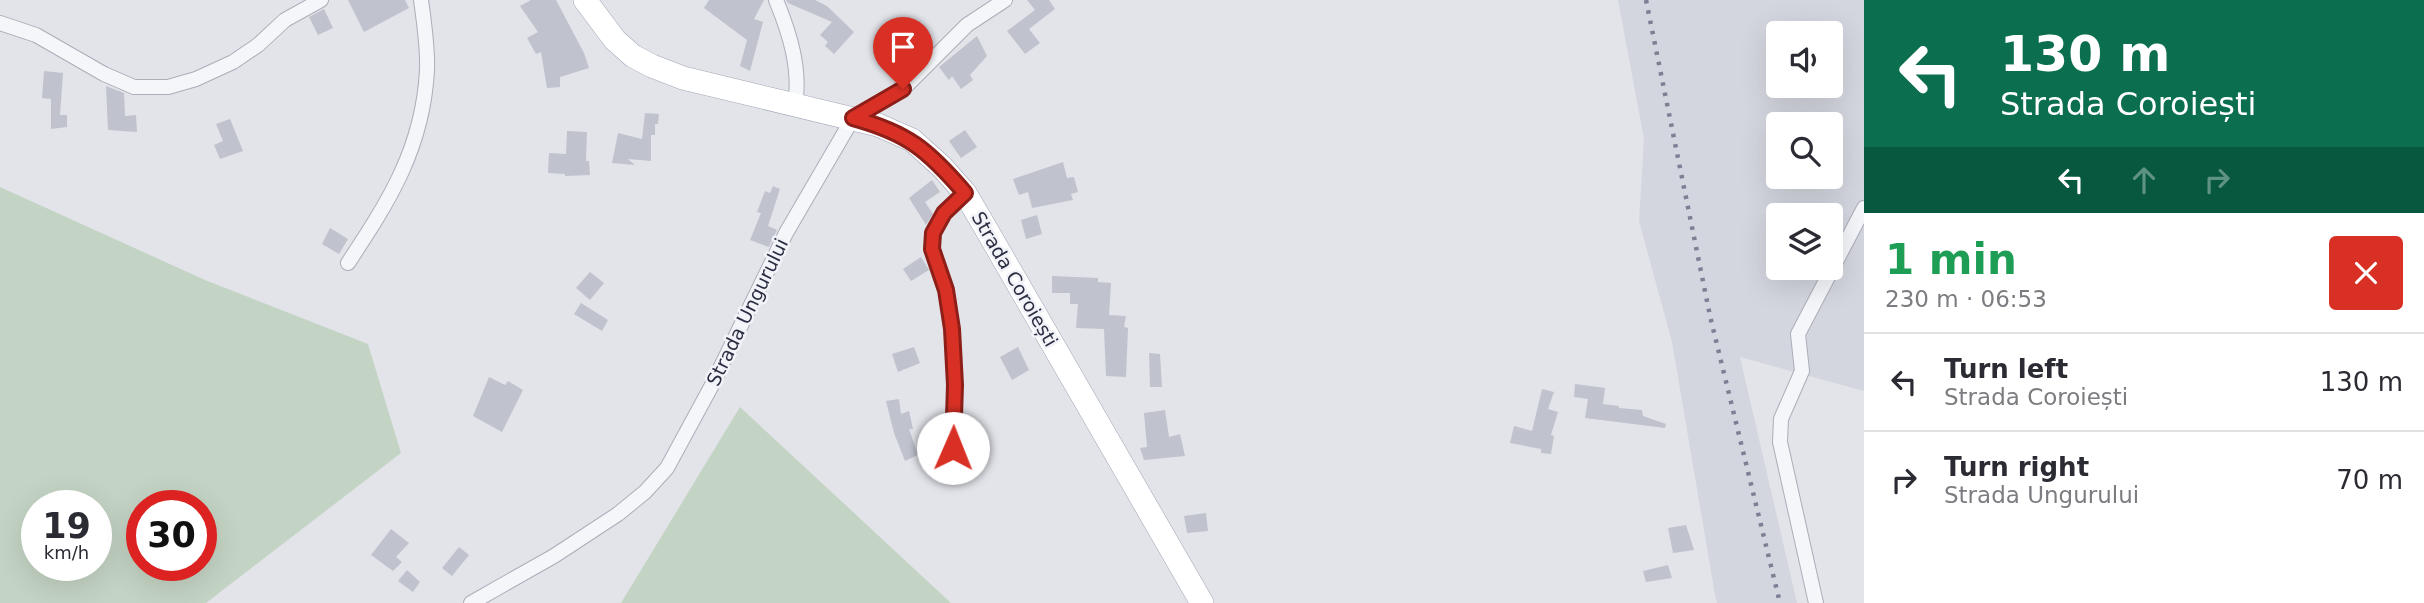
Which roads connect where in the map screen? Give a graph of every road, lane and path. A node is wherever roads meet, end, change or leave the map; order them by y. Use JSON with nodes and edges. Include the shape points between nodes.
{"nodes":[{"id":1,"x":321,"y":0,"type":"edge"},
{"id":2,"x":421,"y":0,"type":"edge"},
{"id":3,"x":585,"y":0,"type":"edge"},
{"id":4,"x":776,"y":0,"type":"edge"},
{"id":5,"x":1005,"y":0,"type":"edge"},
{"id":6,"x":0,"y":23,"type":"edge"},
{"id":7,"x":795,"y":106,"type":"junction"},
{"id":8,"x":845,"y":117,"type":"junction"},
{"id":9,"x":965,"y":193,"type":"junction"},
{"id":10,"x":1864,"y":208,"type":"edge"},
{"id":11,"x":348,"y":263,"type":"dead end"},
{"id":12,"x":953,"y":448,"type":"dead end"},
{"id":13,"x":471,"y":603,"type":"edge"},
{"id":14,"x":1202,"y":603,"type":"edge"},
{"id":15,"x":1816,"y":603,"type":"edge"}],
"edges":[{"from":1,"to":6,"type":"street","via":[[285,20],[233,62],[168,87],[134,87],[36,35]]},
{"from":2,"to":11,"type":"street","via":[[427,68],[422,113],[409,158],[387,205]]},
{"from":3,"to":7,"type":"main road","name":"Strada Coroiești","via":[[625,50],[652,66]]},
{"from":4,"to":7,"type":"street","via":[[796,61]]},
{"from":5,"to":8,"type":"street","name":"Strada Ungurului","via":[[967,25],[903,89]]},
{"from":7,"to":8,"type":"main road","name":"Strada Coroiești"},
{"from":8,"to":9,"type":"main road","name":"Strada Coroiești","via":[[878,125],[912,141]]},
{"from":8,"to":13,"type":"street","name":"Strada Ungurului","via":[[667,468],[618,514]]},
{"from":9,"to":12,"type":"street","via":[[944,213],[933,233],[932,249],[946,290],[952,329]]},
{"from":9,"to":14,"type":"main road","name":"Strada Coroiești"},
{"from":10,"to":15,"type":"street","via":[[1798,334],[1802,371],[1781,419],[1780,442]]}]}
